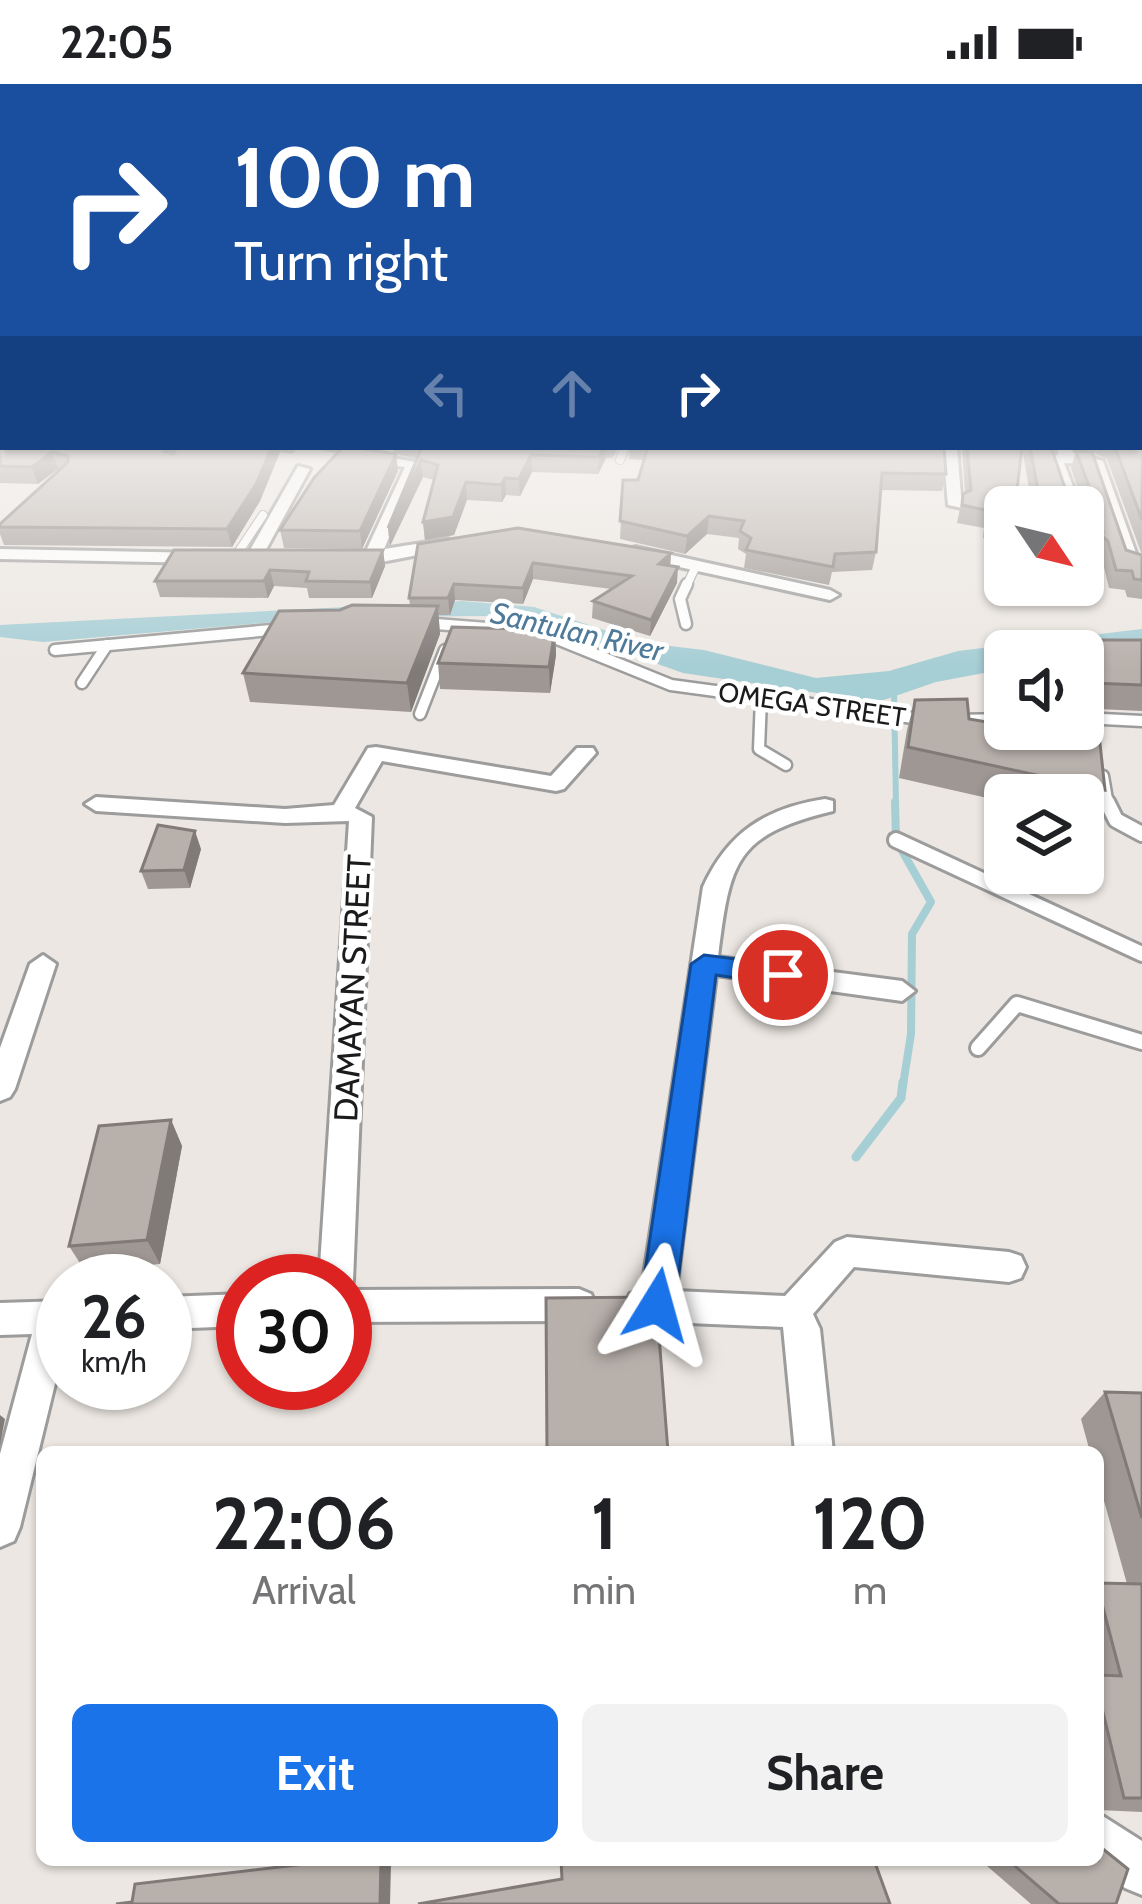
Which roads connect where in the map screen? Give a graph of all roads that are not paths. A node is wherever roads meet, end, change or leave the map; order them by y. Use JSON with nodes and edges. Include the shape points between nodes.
{"nodes":[{"id":1,"x":282,"y":500,"type":"edge"},
{"id":2,"x":398,"y":500,"type":"edge"},
{"id":3,"x":955,"y":500,"type":"edge"},
{"id":4,"x":1109,"y":500,"type":"edge"},
{"id":5,"x":956,"y":505,"type":"dead end"},
{"id":6,"x":263,"y":515,"type":"dead end"},
{"id":7,"x":478,"y":538,"type":"edge"},
{"id":8,"x":604,"y":545,"type":"edge"},
{"id":9,"x":0,"y":554,"type":"edge"},
{"id":10,"x":244,"y":557,"type":"junction"},
{"id":11,"x":286,"y":558,"type":"edge"},
{"id":12,"x":329,"y":559,"type":"edge"},
{"id":13,"x":371,"y":560,"type":"junction"},
{"id":14,"x":696,"y":566,"type":"junction"},
{"id":15,"x":1132,"y":567,"type":"edge"},
{"id":16,"x":830,"y":595,"type":"dead end"},
{"id":17,"x":416,"y":623,"type":"edge"},
{"id":18,"x":455,"y":623,"type":"junction"},
{"id":19,"x":686,"y":624,"type":"dead end"},
{"id":20,"x":288,"y":629,"type":"edge"},
{"id":21,"x":107,"y":646,"type":"junction"},
{"id":22,"x":55,"y":650,"type":"dead end"},
{"id":23,"x":82,"y":682,"type":"dead end"},
{"id":24,"x":761,"y":698,"type":"junction"},
{"id":25,"x":420,"y":714,"type":"dead end"},
{"id":26,"x":984,"y":719,"type":"edge"},
{"id":27,"x":1104,"y":719,"type":"edge"},
{"id":28,"x":1142,"y":721,"type":"edge"},
{"id":29,"x":586,"y":753,"type":"dead end"},
{"id":30,"x":786,"y":765,"type":"dead end"},
{"id":31,"x":1102,"y":765,"type":"edge"},
{"id":32,"x":96,"y":804,"type":"dead end"},
{"id":33,"x":826,"y":806,"type":"dead end"},
{"id":34,"x":342,"y":812,"type":"junction"},
{"id":35,"x":1142,"y":835,"type":"edge"},
{"id":36,"x":896,"y":840,"type":"dead end"},
{"id":37,"x":1142,"y":954,"type":"edge"},
{"id":38,"x":43,"y":964,"type":"dead end"},
{"id":39,"x":704,"y":964,"type":"junction"},
{"id":40,"x":902,"y":991,"type":"dead end"},
{"id":41,"x":1142,"y":1042,"type":"edge"},
{"id":42,"x":978,"y":1048,"type":"dead end"},
{"id":43,"x":0,"y":1089,"type":"edge"},
{"id":44,"x":337,"y":1254,"type":"edge"},
{"id":45,"x":1009,"y":1267,"type":"dead end"},
{"id":46,"x":657,"y":1305,"type":"junction"},
{"id":47,"x":372,"y":1306,"type":"edge"},
{"id":48,"x":793,"y":1312,"type":"junction"},
{"id":49,"x":36,"y":1318,"type":"edge"},
{"id":50,"x":0,"y":1319,"type":"edge"},
{"id":51,"x":36,"y":1397,"type":"edge"},
{"id":52,"x":813,"y":1446,"type":"edge"},
{"id":53,"x":0,"y":1527,"type":"edge"},
{"id":54,"x":1104,"y":1841,"type":"edge"},
{"id":55,"x":1142,"y":1871,"type":"edge"}],
"edges":[{"from":1,"to":10,"type":"street"},
{"from":2,"to":13,"type":"street"},
{"from":3,"to":5,"type":"street"},
{"from":4,"to":15,"type":"street"},
{"from":6,"to":10,"type":"lane"},
{"from":7,"to":13,"type":"street"},
{"from":8,"to":14,"type":"street"},
{"from":9,"to":10,"type":"street"},
{"from":10,"to":11,"type":"street"},
{"from":12,"to":13,"type":"street"},
{"from":14,"to":16,"type":"street"},
{"from":14,"to":19,"type":"lane","via":[[680,599]]},
{"from":17,"to":18,"type":"lane","name":"OMEGA STREET"},
{"from":18,"to":24,"type":"lane","name":"OMEGA STREET","via":[[540,632],[671,685]]},
{"from":18,"to":25,"type":"lane"},
{"from":20,"to":21,"type":"lane"},
{"from":21,"to":22,"type":"lane"},
{"from":21,"to":23,"type":"lane"},
{"from":24,"to":26,"type":"lane","name":"OMEGA STREET","via":[[908,720]]},
{"from":24,"to":30,"type":"lane","via":[[760,749]]},
{"from":27,"to":28,"type":"lane"},
{"from":29,"to":34,"type":"street","via":[[556,784],[376,753]]},
{"from":31,"to":35,"type":"lane","via":[[1107,812]]},
{"from":32,"to":34,"type":"street","name":"DAMAYAN STREET"},
{"from":33,"to":39,"type":"street","via":[[778,816],[737,844],[715,886]]},
{"from":34,"to":44,"type":"street","name":"DAMAYAN STREET","via":[[361,818]]},
{"from":36,"to":37,"type":"lane"},
{"from":38,"to":43,"type":"street"},
{"from":39,"to":40,"type":"street"},
{"from":39,"to":46,"type":"street"},
{"from":41,"to":42,"type":"lane","via":[[1017,1004]]},
{"from":45,"to":48,"type":"street","via":[[847,1252]]},
{"from":46,"to":47,"type":"street"},
{"from":46,"to":48,"type":"street"},
{"from":48,"to":52,"type":"street","via":[[803,1329]]},
{"from":49,"to":50,"type":"street"},
{"from":51,"to":53,"type":"street"},
{"from":54,"to":55,"type":"street"}]}
